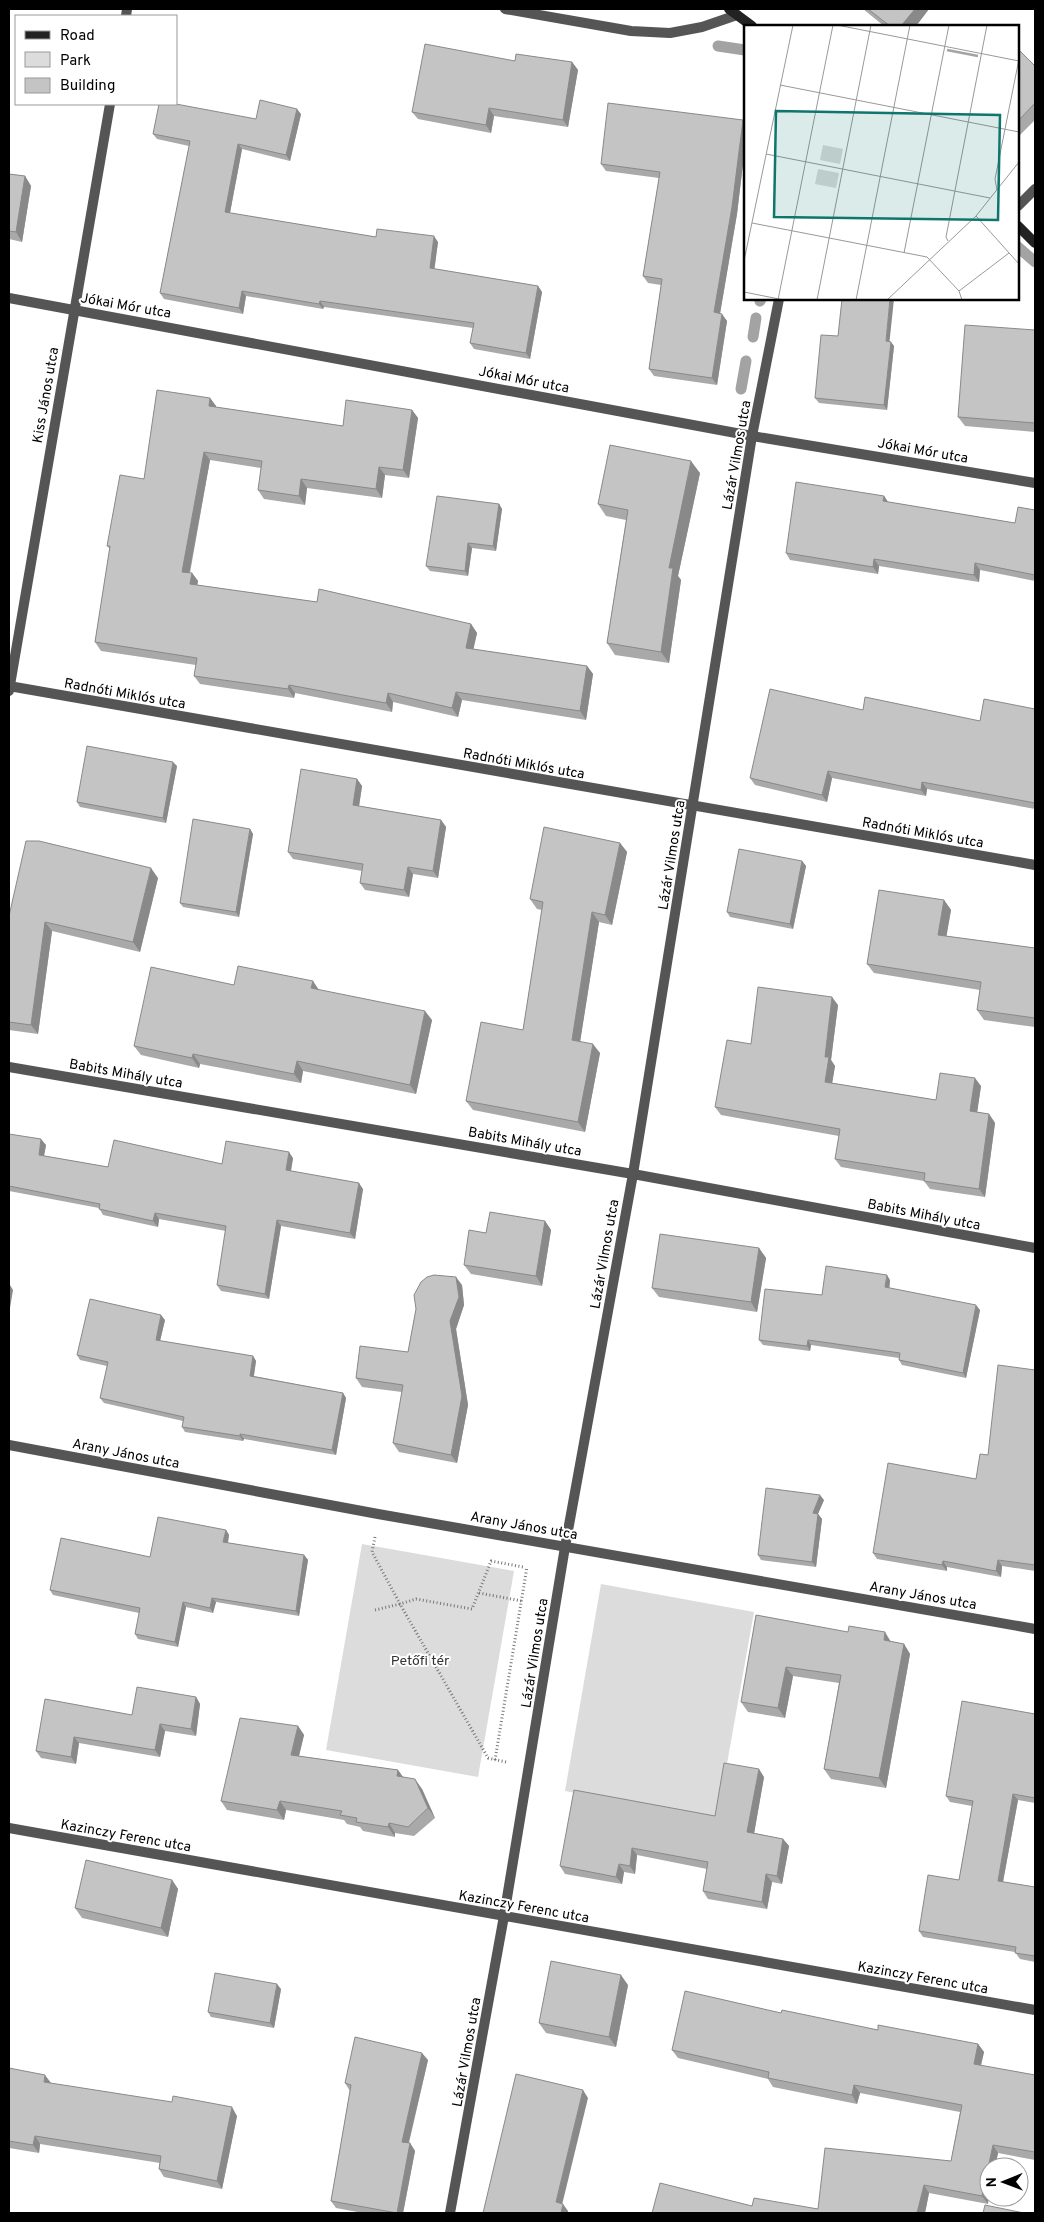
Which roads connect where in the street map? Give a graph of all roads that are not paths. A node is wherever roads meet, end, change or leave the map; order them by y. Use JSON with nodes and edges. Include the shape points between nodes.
{"nodes":[{"id":1,"x":505,"y":9,"type":"edge"},
{"id":2,"x":733,"y":12,"type":"edge"},
{"id":3,"x":751,"y":25,"type":"edge"},
{"id":4,"x":110,"y":105,"type":"edge"},
{"id":5,"x":1035,"y":189,"type":"edge"},
{"id":6,"x":1019,"y":205,"type":"edge"},
{"id":7,"x":1019,"y":227,"type":"edge"},
{"id":8,"x":1035,"y":243,"type":"edge"},
{"id":9,"x":9,"y":298,"type":"edge"},
{"id":10,"x":779,"y":300,"type":"edge"},
{"id":11,"x":74,"y":310,"type":"junction"},
{"id":12,"x":752,"y":436,"type":"junction"},
{"id":13,"x":1035,"y":483,"type":"edge"},
{"id":14,"x":9,"y":688,"type":"edge"},
{"id":15,"x":693,"y":807,"type":"junction"},
{"id":16,"x":1035,"y":865,"type":"edge"},
{"id":17,"x":9,"y":1067,"type":"edge"},
{"id":18,"x":633,"y":1174,"type":"junction"},
{"id":19,"x":1035,"y":1248,"type":"edge"},
{"id":20,"x":9,"y":1445,"type":"edge"},
{"id":21,"x":565,"y":1546,"type":"junction"},
{"id":22,"x":1035,"y":1629,"type":"edge"},
{"id":23,"x":9,"y":1828,"type":"edge"},
{"id":24,"x":504,"y":1916,"type":"junction"},
{"id":25,"x":1035,"y":2010,"type":"edge"},
{"id":26,"x":450,"y":2213,"type":"edge"}],
"edges":[{"from":1,"to":2,"type":"street","via":[[631,31],[670,33],[702,27]]},
{"from":2,"to":3,"type":"street"},
{"from":4,"to":11,"type":"street","name":"Kiss János utca"},
{"from":5,"to":6,"type":"street"},
{"from":7,"to":8,"type":"street"},
{"from":9,"to":11,"type":"street","name":"Jókai Mór utca"},
{"from":10,"to":12,"type":"street","name":"Lázár Vilmos utca"},
{"from":11,"to":12,"type":"street","name":"Jókai Mór utca"},
{"from":11,"to":14,"type":"street","name":"Kiss János utca"},
{"from":12,"to":13,"type":"street","name":"Jókai Mór utca"},
{"from":12,"to":15,"type":"street","name":"Lázár Vilmos utca"},
{"from":14,"to":15,"type":"street","name":"Radnóti Miklós utca"},
{"from":15,"to":16,"type":"street","name":"Radnóti Miklós utca"},
{"from":15,"to":18,"type":"street","name":"Lázár Vilmos utca"},
{"from":17,"to":18,"type":"street","name":"Babits Mihály utca"},
{"from":18,"to":19,"type":"street","name":"Babits Mihály utca"},
{"from":18,"to":21,"type":"street","name":"Lázár Vilmos utca"},
{"from":20,"to":21,"type":"street","name":"Arany János utca"},
{"from":21,"to":22,"type":"street","name":"Arany János utca"},
{"from":21,"to":24,"type":"street","name":"Lázár Vilmos utca"},
{"from":23,"to":24,"type":"street","name":"Kazinczy Ferenc utca"},
{"from":24,"to":25,"type":"street","name":"Kazinczy Ferenc utca"},
{"from":24,"to":26,"type":"street","name":"Lázár Vilmos utca"}]}
